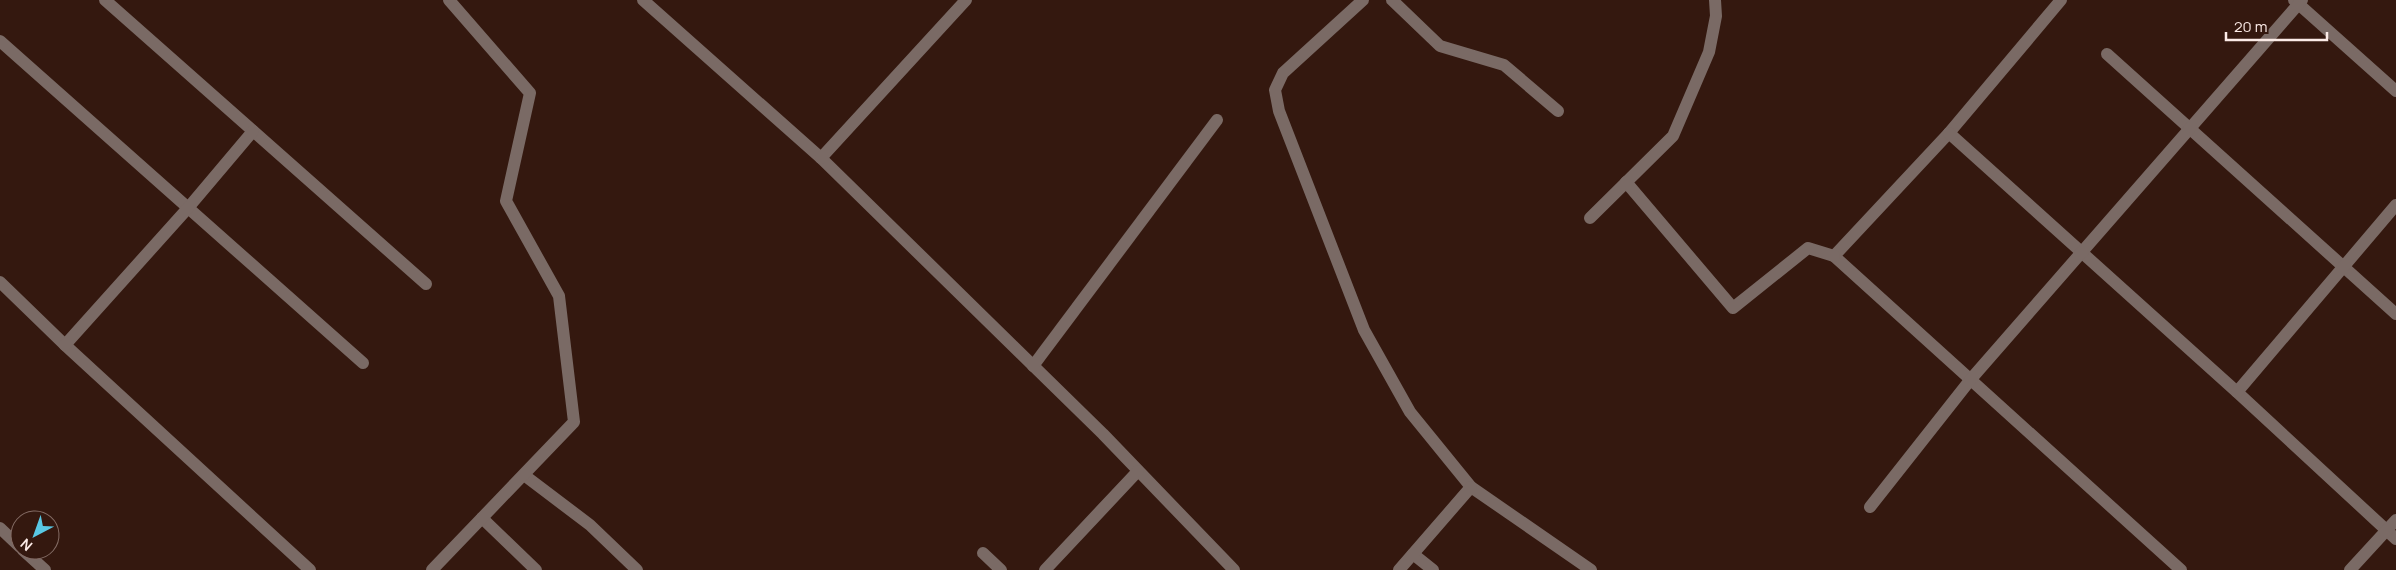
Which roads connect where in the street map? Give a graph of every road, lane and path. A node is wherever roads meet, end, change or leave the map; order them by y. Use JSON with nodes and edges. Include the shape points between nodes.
{"nodes":[{"id":1,"x":105,"y":0,"type":"edge"},
{"id":2,"x":449,"y":0,"type":"edge"},
{"id":3,"x":643,"y":0,"type":"edge"},
{"id":4,"x":966,"y":0,"type":"edge"},
{"id":5,"x":1363,"y":0,"type":"edge"},
{"id":6,"x":1392,"y":0,"type":"edge"},
{"id":7,"x":1715,"y":0,"type":"edge"},
{"id":8,"x":2061,"y":0,"type":"edge"},
{"id":9,"x":2298,"y":1,"type":"edge"},
{"id":10,"x":0,"y":41,"type":"edge"},
{"id":11,"x":2107,"y":54,"type":"dead end"},
{"id":12,"x":2396,"y":91,"type":"edge"},
{"id":13,"x":1558,"y":111,"type":"dead end"},
{"id":14,"x":1217,"y":120,"type":"dead end"},
{"id":15,"x":2191,"y":127,"type":"junction"},
{"id":16,"x":253,"y":131,"type":"junction"},
{"id":17,"x":1949,"y":133,"type":"junction"},
{"id":18,"x":821,"y":158,"type":"junction"},
{"id":19,"x":1626,"y":182,"type":"junction"},
{"id":20,"x":2396,"y":205,"type":"edge"},
{"id":21,"x":188,"y":208,"type":"junction"},
{"id":22,"x":1590,"y":218,"type":"dead end"},
{"id":23,"x":2080,"y":252,"type":"junction"},
{"id":24,"x":1834,"y":256,"type":"junction"},
{"id":25,"x":2344,"y":266,"type":"junction"},
{"id":26,"x":0,"y":282,"type":"edge"},
{"id":27,"x":426,"y":284,"type":"dead end"},
{"id":28,"x":2396,"y":314,"type":"edge"},
{"id":29,"x":65,"y":345,"type":"junction"},
{"id":30,"x":363,"y":363,"type":"dead end"},
{"id":31,"x":1032,"y":366,"type":"junction"},
{"id":32,"x":1971,"y":379,"type":"junction"},
{"id":33,"x":2237,"y":392,"type":"junction"},
{"id":34,"x":1138,"y":471,"type":"junction"},
{"id":35,"x":524,"y":474,"type":"junction"},
{"id":36,"x":1471,"y":487,"type":"junction"},
{"id":37,"x":1870,"y":507,"type":"dead end"},
{"id":38,"x":482,"y":518,"type":"junction"},
{"id":39,"x":2396,"y":520,"type":"edge"},
{"id":40,"x":0,"y":528,"type":"edge"},
{"id":41,"x":2391,"y":535,"type":"edge"},
{"id":42,"x":10,"y":538,"type":"edge"},
{"id":43,"x":983,"y":553,"type":"dead end"},
{"id":44,"x":1413,"y":554,"type":"junction"},
{"id":45,"x":34,"y":560,"type":"edge"},
{"id":46,"x":45,"y":570,"type":"edge"},
{"id":47,"x":310,"y":570,"type":"edge"},
{"id":48,"x":432,"y":570,"type":"edge"},
{"id":49,"x":536,"y":570,"type":"edge"},
{"id":50,"x":637,"y":570,"type":"edge"},
{"id":51,"x":1000,"y":570,"type":"edge"},
{"id":52,"x":1045,"y":570,"type":"edge"},
{"id":53,"x":1234,"y":570,"type":"edge"},
{"id":54,"x":1399,"y":570,"type":"edge"},
{"id":55,"x":1433,"y":570,"type":"edge"},
{"id":56,"x":1591,"y":570,"type":"edge"},
{"id":57,"x":2181,"y":570,"type":"edge"},
{"id":58,"x":2350,"y":570,"type":"edge"}],
"edges":[{"from":1,"to":16,"type":"street"},
{"from":2,"to":35,"type":"street","via":[[530,93],[506,201],[559,296],[574,422]]},
{"from":3,"to":18,"type":"street"},
{"from":4,"to":18,"type":"street"},
{"from":5,"to":36,"type":"street","via":[[1283,73],[1275,90],[1279,111],[1364,330],[1410,412]]},
{"from":6,"to":13,"type":"street","via":[[1440,46],[1504,65]]},
{"from":7,"to":19,"type":"street","via":[[1716,16],[1709,52],[1673,136]]},
{"from":8,"to":17,"type":"street"},
{"from":9,"to":12,"type":"street"},
{"from":9,"to":15,"type":"street"},
{"from":10,"to":21,"type":"street"},
{"from":11,"to":15,"type":"street"},
{"from":14,"to":31,"type":"street"},
{"from":15,"to":23,"type":"street"},
{"from":15,"to":25,"type":"street"},
{"from":16,"to":21,"type":"street"},
{"from":16,"to":27,"type":"street"},
{"from":17,"to":23,"type":"street"},
{"from":17,"to":24,"type":"street"},
{"from":18,"to":31,"type":"street"},
{"from":19,"to":22,"type":"street"},
{"from":19,"to":24,"type":"street","via":[[1732,308],[1808,248]]},
{"from":20,"to":25,"type":"street"},
{"from":21,"to":29,"type":"street"},
{"from":21,"to":30,"type":"street"},
{"from":23,"to":32,"type":"street"},
{"from":23,"to":33,"type":"street"},
{"from":24,"to":32,"type":"street"},
{"from":25,"to":28,"type":"street"},
{"from":25,"to":33,"type":"street"},
{"from":26,"to":29,"type":"street"},
{"from":29,"to":47,"type":"street"},
{"from":31,"to":34,"type":"street"},
{"from":32,"to":37,"type":"street"},
{"from":32,"to":57,"type":"street"},
{"from":33,"to":41,"type":"street"},
{"from":34,"to":52,"type":"street"},
{"from":34,"to":53,"type":"street"},
{"from":35,"to":38,"type":"street"},
{"from":35,"to":50,"type":"street","via":[[590,525]]},
{"from":36,"to":44,"type":"street"},
{"from":36,"to":56,"type":"street"},
{"from":38,"to":48,"type":"street"},
{"from":38,"to":49,"type":"street"},
{"from":39,"to":41,"type":"street"},
{"from":40,"to":42,"type":"street"},
{"from":41,"to":58,"type":"street"},
{"from":43,"to":51,"type":"street"},
{"from":44,"to":54,"type":"street"},
{"from":44,"to":55,"type":"street"},
{"from":45,"to":46,"type":"street"}]}
